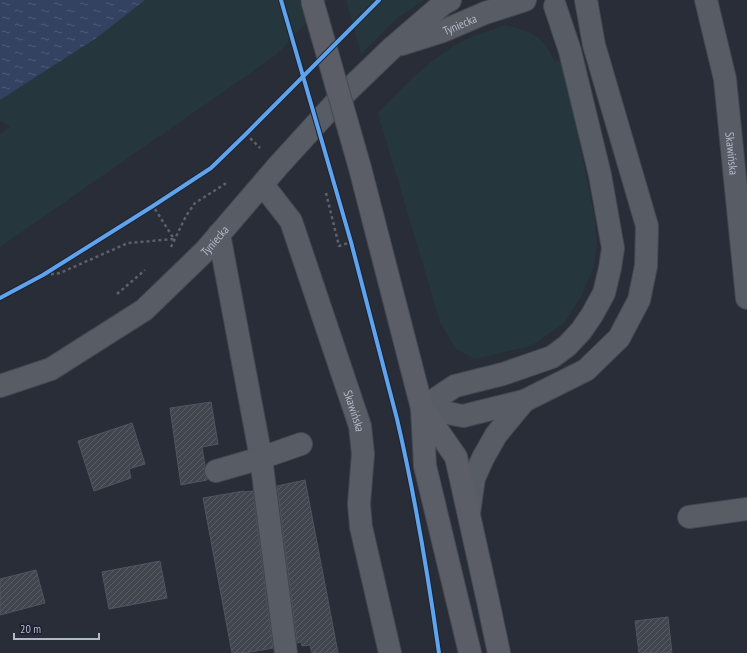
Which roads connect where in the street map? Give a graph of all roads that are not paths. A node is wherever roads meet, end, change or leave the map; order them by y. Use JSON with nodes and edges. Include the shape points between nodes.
{"nodes":[{"id":1,"x":312,"y":0,"type":"edge"},
{"id":2,"x":450,"y":0,"type":"edge"},
{"id":3,"x":525,"y":0,"type":"edge"},
{"id":4,"x":579,"y":0,"type":"edge"},
{"id":5,"x":586,"y":0,"type":"edge"},
{"id":6,"x":546,"y":3,"type":"edge"},
{"id":7,"x":704,"y":4,"type":"edge"},
{"id":8,"x":393,"y":47,"type":"junction"},
{"id":9,"x":263,"y":185,"type":"junction"},
{"id":10,"x":219,"y":234,"type":"junction"},
{"id":11,"x":747,"y":298,"type":"edge"},
{"id":12,"x":0,"y":386,"type":"edge"},
{"id":13,"x":524,"y":401,"type":"junction"},
{"id":14,"x":422,"y":408,"type":"junction"},
{"id":15,"x":301,"y":444,"type":"dead end"},
{"id":16,"x":261,"y":458,"type":"junction"},
{"id":17,"x":216,"y":472,"type":"dead end"},
{"id":18,"x":747,"y":509,"type":"edge"},
{"id":19,"x":468,"y":513,"type":"junction"},
{"id":20,"x":689,"y":517,"type":"dead end"},
{"id":21,"x":286,"y":653,"type":"edge"},
{"id":22,"x":390,"y":653,"type":"edge"},
{"id":23,"x":470,"y":653,"type":"edge"},
{"id":24,"x":499,"y":653,"type":"edge"}],
"edges":[{"from":1,"to":14,"type":"main road","bridge":true,"via":[[360,168]]},
{"from":2,"to":8,"type":"street","name":"Tyniecka"},
{"from":3,"to":8,"type":"street","name":"Tyniecka","via":[[485,12],[443,31]]},
{"from":4,"to":6,"type":"street","via":[[566,5]]},
{"from":5,"to":13,"type":"street","via":[[594,45],[647,226],[646,266],[639,300],[619,338],[586,370]]},
{"from":6,"to":14,"type":"street","via":[[570,52],[600,175],[613,248],[604,293],[581,331],[552,357],[504,374],[455,386]]},
{"from":7,"to":11,"type":"street","name":"Skawińska","via":[[725,79]]},
{"from":8,"to":9,"type":"street","name":"Tyniecka","via":[[339,99]]},
{"from":9,"to":10,"type":"street","name":"Tyniecka"},
{"from":9,"to":22,"type":"street","name":"Skawińska","via":[[291,221],[360,426],[363,454],[358,504],[361,528]]},
{"from":10,"to":12,"type":"street","name":"Tyniecka","via":[[144,310],[51,369]]},
{"from":10,"to":16,"type":"street"},
{"from":13,"to":14,"type":"street","via":[[464,416]]},
{"from":13,"to":19,"type":"street","via":[[496,435],[483,458],[474,478]]},
{"from":14,"to":19,"type":"main road","via":[[456,457]]},
{"from":14,"to":23,"type":"main road","via":[[425,466]]},
{"from":15,"to":16,"type":"street"},
{"from":16,"to":17,"type":"street"},
{"from":16,"to":21,"type":"street"},
{"from":18,"to":20,"type":"street"},
{"from":19,"to":24,"type":"main road"}]}
